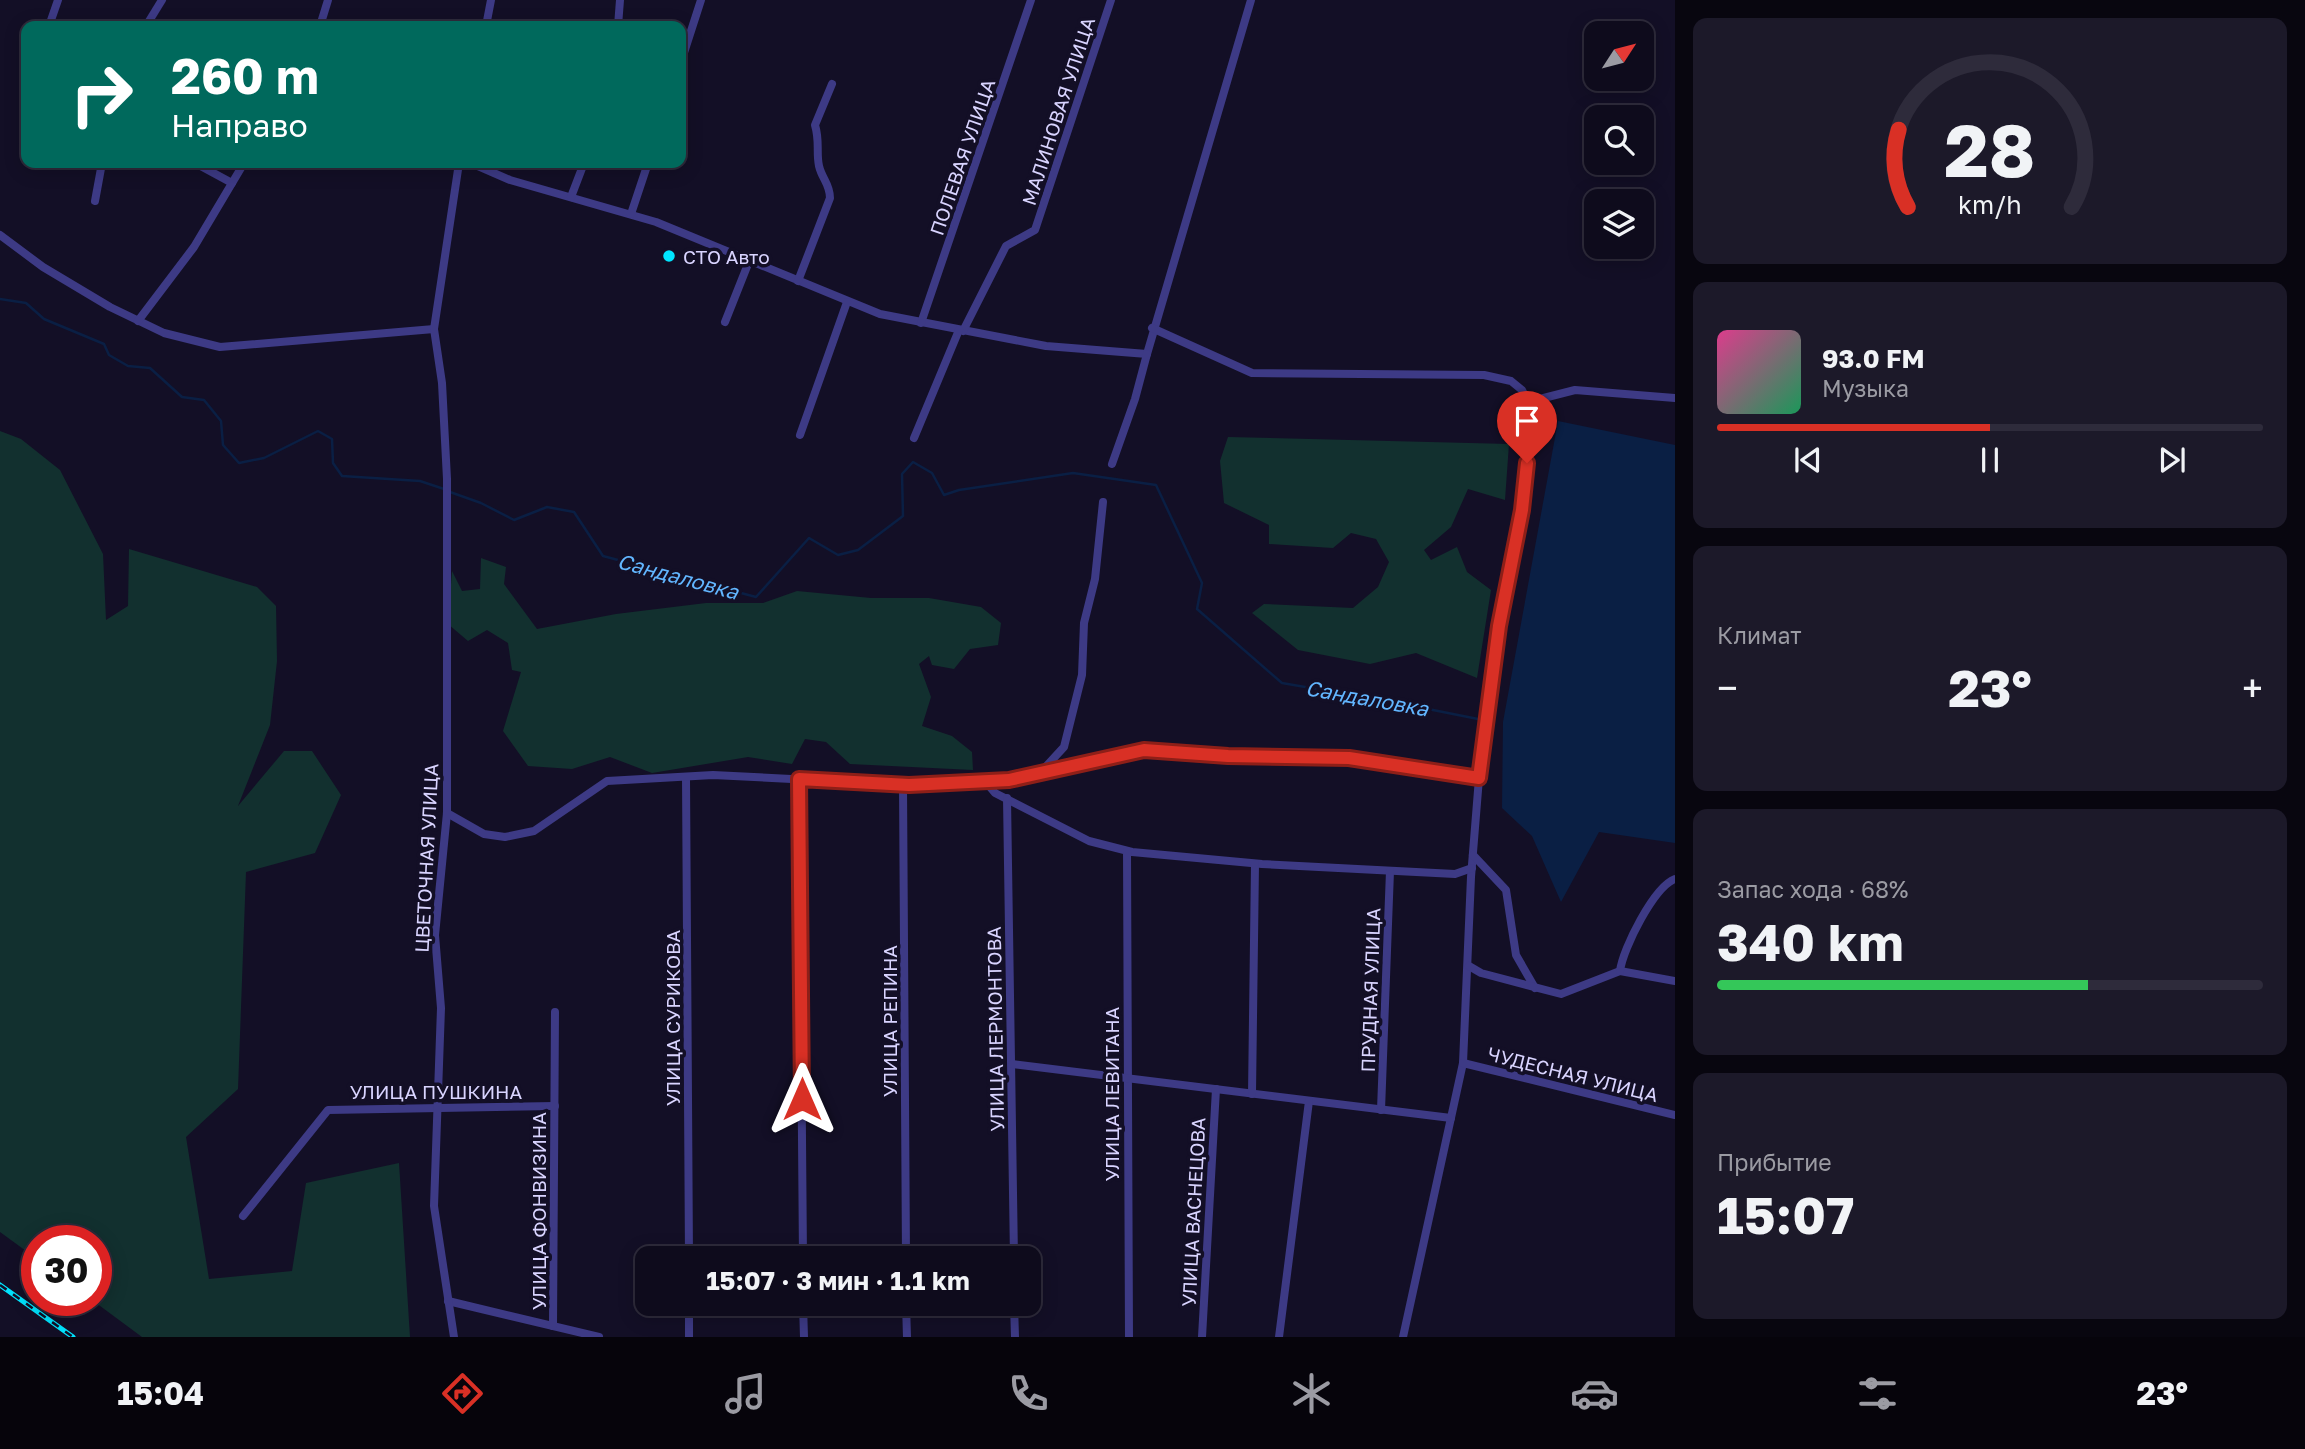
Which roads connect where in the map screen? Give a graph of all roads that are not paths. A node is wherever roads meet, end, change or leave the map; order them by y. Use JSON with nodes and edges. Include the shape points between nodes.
{"nodes":[{"id":1,"x":58,"y":0,"type":"edge"},
{"id":2,"x":162,"y":0,"type":"edge"},
{"id":3,"x":328,"y":0,"type":"edge"},
{"id":4,"x":491,"y":0,"type":"edge"},
{"id":5,"x":620,"y":0,"type":"edge"},
{"id":6,"x":701,"y":0,"type":"edge"},
{"id":7,"x":1031,"y":0,"type":"edge"},
{"id":8,"x":1111,"y":0,"type":"edge"},
{"id":9,"x":1251,"y":0,"type":"edge"},
{"id":10,"x":50,"y":21,"type":"edge"},
{"id":11,"x":149,"y":21,"type":"edge"},
{"id":12,"x":322,"y":21,"type":"edge"},
{"id":13,"x":487,"y":21,"type":"edge"},
{"id":14,"x":618,"y":21,"type":"edge"},
{"id":15,"x":686,"y":46,"type":"edge"},
{"id":16,"x":832,"y":84,"type":"dead end"},
{"id":17,"x":101,"y":168,"type":"edge"},
{"id":18,"x":204,"y":168,"type":"edge"},
{"id":19,"x":241,"y":168,"type":"edge"},
{"id":20,"x":458,"y":168,"type":"edge"},
{"id":21,"x":481,"y":168,"type":"edge"},
{"id":22,"x":582,"y":168,"type":"edge"},
{"id":23,"x":646,"y":168,"type":"edge"},
{"id":24,"x":232,"y":183,"type":"junction"},
{"id":25,"x":571,"y":197,"type":"junction"},
{"id":26,"x":95,"y":201,"type":"dead end"},
{"id":27,"x":631,"y":214,"type":"junction"},
{"id":28,"x":0,"y":235,"type":"edge"},
{"id":29,"x":750,"y":259,"type":"junction"},
{"id":30,"x":798,"y":281,"type":"junction"},
{"id":31,"x":847,"y":302,"type":"junction"},
{"id":32,"x":138,"y":321,"type":"junction"},
{"id":33,"x":725,"y":322,"type":"dead end"},
{"id":34,"x":921,"y":323,"type":"junction"},
{"id":35,"x":1152,"y":328,"type":"junction"},
{"id":36,"x":434,"y":329,"type":"junction"},
{"id":37,"x":961,"y":330,"type":"junction"},
{"id":38,"x":1147,"y":354,"type":"junction"},
{"id":39,"x":1675,"y":398,"type":"edge"},
{"id":40,"x":1528,"y":402,"type":"junction"},
{"id":41,"x":800,"y":435,"type":"dead end"},
{"id":42,"x":914,"y":438,"type":"dead end"},
{"id":43,"x":1112,"y":464,"type":"dead end"},
{"id":44,"x":1103,"y":502,"type":"dead end"},
{"id":45,"x":1040,"y":773,"type":"junction"},
{"id":46,"x":686,"y":777,"type":"junction"},
{"id":47,"x":1479,"y":778,"type":"junction"},
{"id":48,"x":799,"y":779,"type":"junction"},
{"id":49,"x":985,"y":781,"type":"junction"},
{"id":50,"x":903,"y":785,"type":"junction"},
{"id":51,"x":1007,"y":798,"type":"junction"},
{"id":52,"x":447,"y":813,"type":"junction"},
{"id":53,"x":1127,"y":851,"type":"junction"},
{"id":54,"x":1473,"y":855,"type":"junction"},
{"id":55,"x":1255,"y":864,"type":"junction"},
{"id":56,"x":1472,"y":868,"type":"junction"},
{"id":57,"x":1390,"y":871,"type":"junction"},
{"id":58,"x":1675,"y":878,"type":"edge"},
{"id":59,"x":1469,"y":966,"type":"junction"},
{"id":60,"x":1620,"y":971,"type":"junction"},
{"id":61,"x":1675,"y":981,"type":"edge"},
{"id":62,"x":1535,"y":988,"type":"junction"},
{"id":63,"x":555,"y":1013,"type":"dead end"},
{"id":64,"x":1463,"y":1063,"type":"junction"},
{"id":65,"x":1012,"y":1064,"type":"junction"},
{"id":66,"x":1127,"y":1079,"type":"junction"},
{"id":67,"x":1216,"y":1090,"type":"junction"},
{"id":68,"x":1252,"y":1094,"type":"junction"},
{"id":69,"x":1309,"y":1101,"type":"junction"},
{"id":70,"x":555,"y":1106,"type":"junction"},
{"id":71,"x":438,"y":1107,"type":"junction"},
{"id":72,"x":1381,"y":1110,"type":"junction"},
{"id":73,"x":1675,"y":1115,"type":"edge"},
{"id":74,"x":1451,"y":1118,"type":"junction"},
{"id":75,"x":243,"y":1216,"type":"dead end"},
{"id":76,"x":689,"y":1246,"type":"edge"},
{"id":77,"x":803,"y":1246,"type":"edge"},
{"id":78,"x":906,"y":1246,"type":"edge"},
{"id":79,"x":1014,"y":1246,"type":"edge"},
{"id":80,"x":448,"y":1301,"type":"junction"},
{"id":81,"x":689,"y":1316,"type":"edge"},
{"id":82,"x":803,"y":1316,"type":"edge"},
{"id":83,"x":906,"y":1316,"type":"edge"},
{"id":84,"x":1014,"y":1316,"type":"edge"},
{"id":85,"x":553,"y":1326,"type":"junction"},
{"id":86,"x":454,"y":1337,"type":"edge"},
{"id":87,"x":599,"y":1337,"type":"edge"},
{"id":88,"x":689,"y":1337,"type":"edge"},
{"id":89,"x":804,"y":1337,"type":"edge"},
{"id":90,"x":907,"y":1337,"type":"edge"},
{"id":91,"x":1014,"y":1337,"type":"edge"},
{"id":92,"x":1129,"y":1337,"type":"edge"},
{"id":93,"x":1202,"y":1337,"type":"edge"},
{"id":94,"x":1279,"y":1337,"type":"edge"},
{"id":95,"x":1403,"y":1337,"type":"edge"}],
"edges":[{"from":1,"to":10,"type":"street"},
{"from":2,"to":11,"type":"street"},
{"from":3,"to":12,"type":"street"},
{"from":4,"to":13,"type":"street"},
{"from":5,"to":14,"type":"street"},
{"from":6,"to":15,"type":"street"},
{"from":7,"to":34,"type":"street","name":"ПОЛЕВАЯ УЛИЦА"},
{"from":8,"to":37,"type":"street","name":"МАЛИНОВАЯ УЛИЦА","via":[[1035,230],[1006,246]]},
{"from":9,"to":35,"type":"street"},
{"from":16,"to":30,"type":"street","via":[[815,125],[819,167],[831,185],[831,198]]},
{"from":17,"to":26,"type":"street"},
{"from":18,"to":24,"type":"street"},
{"from":19,"to":24,"type":"street"},
{"from":20,"to":36,"type":"street"},
{"from":21,"to":25,"type":"street"},
{"from":22,"to":25,"type":"street"},
{"from":23,"to":27,"type":"street"},
{"from":24,"to":32,"type":"street","via":[[194,247]]},
{"from":25,"to":27,"type":"street"},
{"from":27,"to":29,"type":"street"},
{"from":28,"to":32,"type":"street","via":[[43,267]]},
{"from":29,"to":30,"type":"street"},
{"from":29,"to":33,"type":"street"},
{"from":30,"to":31,"type":"street"},
{"from":31,"to":34,"type":"street"},
{"from":31,"to":41,"type":"street"},
{"from":32,"to":36,"type":"street","via":[[164,333],[220,347]]},
{"from":34,"to":37,"type":"street"},
{"from":35,"to":38,"type":"street"},
{"from":35,"to":40,"type":"street","via":[[1252,373],[1484,375],[1511,381]]},
{"from":36,"to":52,"type":"street","name":"ЦВЕТОЧНАЯ УЛИЦА","via":[[447,479]]},
{"from":37,"to":38,"type":"street","via":[[1046,346]]},
{"from":37,"to":42,"type":"street","name":"МАЛИНОВАЯ УЛИЦА"},
{"from":38,"to":43,"type":"street"},
{"from":39,"to":40,"type":"street","via":[[1575,390]]},
{"from":40,"to":47,"type":"street","via":[[1522,510],[1499,626]]},
{"from":44,"to":45,"type":"street","via":[[1095,579],[1084,623],[1082,674],[1063,747]]},
{"from":45,"to":47,"type":"street","via":[[1144,750],[1349,758]]},
{"from":45,"to":49,"type":"street"},
{"from":46,"to":48,"type":"street"},
{"from":46,"to":52,"type":"street","via":[[607,781],[534,831],[505,837],[484,834]]},
{"from":46,"to":76,"type":"street","name":"УЛИЦА СУРИКОВА"},
{"from":47,"to":54,"type":"street"},
{"from":48,"to":50,"type":"street"},
{"from":48,"to":77,"type":"street"},
{"from":49,"to":50,"type":"street"},
{"from":49,"to":51,"type":"street"},
{"from":50,"to":78,"type":"street","name":"УЛИЦА РЕПИНА"},
{"from":51,"to":53,"type":"street","via":[[1089,841]]},
{"from":51,"to":65,"type":"street","name":"УЛИЦА ЛЕРМОНТОВА"},
{"from":52,"to":71,"type":"street","name":"ЦВЕТОЧНАЯ УЛИЦА","via":[[435,935],[441,1008]]},
{"from":53,"to":55,"type":"street"},
{"from":53,"to":66,"type":"street","name":"УЛИЦА ЛЕВИТАНА"},
{"from":54,"to":56,"type":"street"},
{"from":54,"to":62,"type":"street","via":[[1506,890],[1516,956]]},
{"from":55,"to":57,"type":"street"},
{"from":55,"to":68,"type":"street"},
{"from":56,"to":57,"type":"street","via":[[1455,874]]},
{"from":56,"to":59,"type":"street"},
{"from":57,"to":72,"type":"street","name":"ПРУДНАЯ УЛИЦА"},
{"from":58,"to":60,"type":"street","via":[[1666,882],[1640,922],[1621,958]]},
{"from":59,"to":62,"type":"street"},
{"from":59,"to":64,"type":"street"},
{"from":60,"to":61,"type":"street"},
{"from":60,"to":62,"type":"street","via":[[1561,994]]},
{"from":63,"to":70,"type":"street","name":"УЛИЦА ФОНВИЗИНА"},
{"from":64,"to":73,"type":"street","name":"ЧУДЕСНАЯ УЛИЦА"},
{"from":64,"to":74,"type":"street"},
{"from":65,"to":66,"type":"street"},
{"from":65,"to":79,"type":"street","name":"УЛИЦА ЛЕРМОНТОВА"},
{"from":66,"to":67,"type":"street"},
{"from":66,"to":92,"type":"street","name":"УЛИЦА ЛЕВИТАНА"},
{"from":67,"to":68,"type":"street"},
{"from":67,"to":93,"type":"street","name":"УЛИЦА ВАСНЕЦОВА"},
{"from":68,"to":69,"type":"street"},
{"from":69,"to":72,"type":"street"},
{"from":69,"to":94,"type":"street"},
{"from":70,"to":71,"type":"street","name":"УЛИЦА ПУШКИНА"},
{"from":70,"to":85,"type":"street","name":"УЛИЦА ФОНВИЗИНА"},
{"from":71,"to":75,"type":"street","name":"УЛИЦА ПУШКИНА","via":[[328,1110]]},
{"from":71,"to":80,"type":"street","name":"ЦВЕТОЧНАЯ УЛИЦА","via":[[434,1206]]},
{"from":72,"to":74,"type":"street"},
{"from":74,"to":95,"type":"street"},
{"from":80,"to":85,"type":"street"},
{"from":80,"to":86,"type":"street","name":"ЦВЕТОЧНАЯ УЛИЦА"},
{"from":81,"to":88,"type":"street"},
{"from":82,"to":89,"type":"street"},
{"from":83,"to":90,"type":"street"},
{"from":84,"to":91,"type":"street"},
{"from":85,"to":87,"type":"street"}]}
